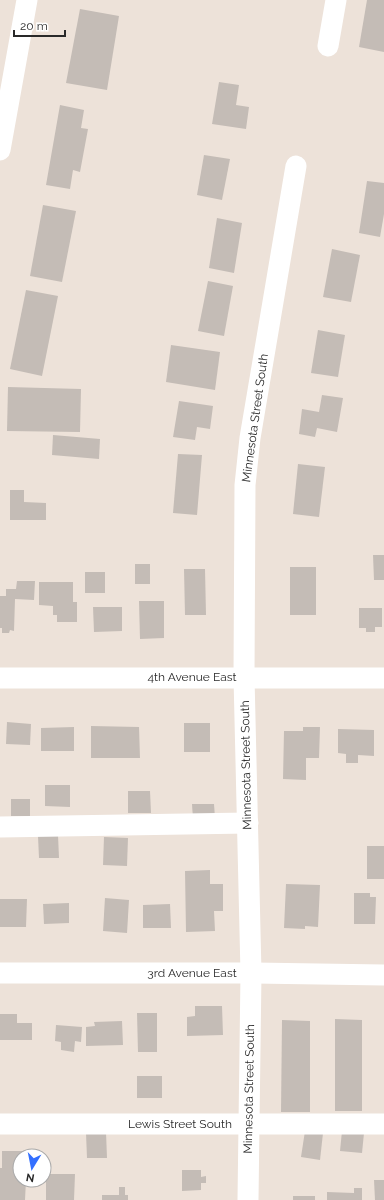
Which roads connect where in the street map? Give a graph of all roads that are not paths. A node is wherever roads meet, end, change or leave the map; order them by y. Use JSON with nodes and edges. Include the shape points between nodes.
{"nodes":[{"id":1,"x":27,"y":0,"type":"edge"},
{"id":2,"x":336,"y":0,"type":"edge"},
{"id":3,"x":328,"y":46,"type":"dead end"},
{"id":4,"x":0,"y":150,"type":"edge"},
{"id":5,"x":296,"y":166,"type":"dead end"},
{"id":6,"x":244,"y":677,"type":"junction"},
{"id":7,"x":0,"y":678,"type":"edge"},
{"id":8,"x":384,"y":678,"type":"edge"},
{"id":9,"x":248,"y":823,"type":"junction"},
{"id":10,"x":0,"y":827,"type":"edge"},
{"id":11,"x":0,"y":972,"type":"edge"},
{"id":12,"x":251,"y":973,"type":"junction"},
{"id":13,"x":384,"y":975,"type":"edge"},
{"id":14,"x":0,"y":1124,"type":"edge"},
{"id":15,"x":249,"y":1124,"type":"junction"},
{"id":16,"x":384,"y":1124,"type":"edge"},
{"id":17,"x":248,"y":1200,"type":"edge"}],
"edges":[{"from":1,"to":4,"type":"street"},
{"from":2,"to":3,"type":"street"},
{"from":5,"to":6,"type":"street","name":"Minnesota Street South","via":[[250,438],[245,485]]},
{"from":6,"to":7,"type":"street","name":"4th Avenue East"},
{"from":6,"to":8,"type":"street","name":"4th Avenue East"},
{"from":6,"to":9,"type":"street","name":"Minnesota Street South"},
{"from":9,"to":10,"type":"street"},
{"from":9,"to":12,"type":"street","name":"Minnesota Street South"},
{"from":11,"to":12,"type":"street","name":"3rd Avenue East"},
{"from":12,"to":13,"type":"street","name":"3rd Avenue East"},
{"from":12,"to":15,"type":"street","name":"Minnesota Street South"},
{"from":14,"to":15,"type":"street","name":"Lewis Street South"},
{"from":15,"to":16,"type":"street","name":"Lewis Street South"},
{"from":15,"to":17,"type":"street","name":"Minnesota Street South"}]}
